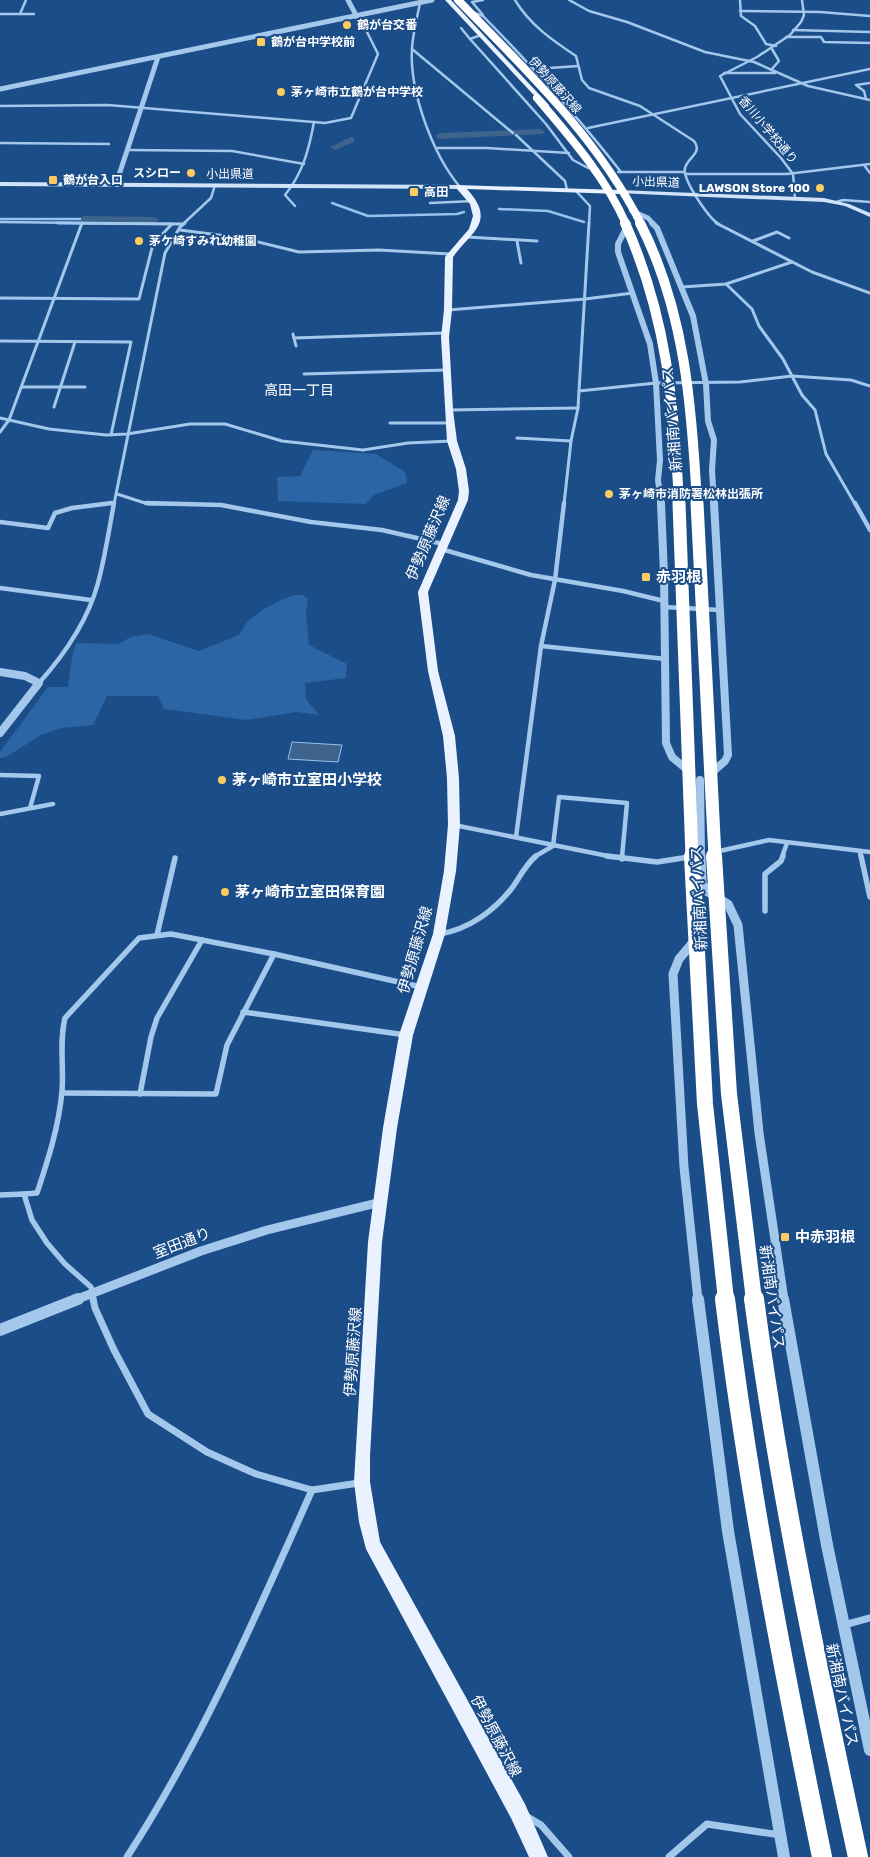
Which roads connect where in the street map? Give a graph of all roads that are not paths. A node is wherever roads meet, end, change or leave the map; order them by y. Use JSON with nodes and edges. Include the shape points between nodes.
{"nodes":[{"id":1,"x":26,"y":0,"type":"edge"},
{"id":2,"x":348,"y":0,"type":"edge"},
{"id":3,"x":432,"y":0,"type":"edge"},
{"id":4,"x":447,"y":0,"type":"edge"},
{"id":5,"x":456,"y":0,"type":"edge"},
{"id":6,"x":483,"y":0,"type":"edge"},
{"id":7,"x":515,"y":0,"type":"edge"},
{"id":8,"x":569,"y":0,"type":"edge"},
{"id":9,"x":740,"y":0,"type":"edge"},
{"id":10,"x":802,"y":0,"type":"edge"},
{"id":11,"x":420,"y":3,"type":"junction"},
{"id":12,"x":464,"y":10,"type":"junction"},
{"id":13,"x":740,"y":11,"type":"junction"},
{"id":14,"x":804,"y":12,"type":"junction"},
{"id":15,"x":0,"y":14,"type":"edge"},
{"id":16,"x":20,"y":14,"type":"junction"},
{"id":17,"x":34,"y":14,"type":"dead end"},
{"id":18,"x":483,"y":16,"type":"junction"},
{"id":19,"x":870,"y":16,"type":"edge"},
{"id":20,"x":357,"y":17,"type":"junction"},
{"id":21,"x":461,"y":28,"type":"dead end"},
{"id":22,"x":793,"y":30,"type":"junction"},
{"id":23,"x":870,"y":32,"type":"edge"},
{"id":24,"x":481,"y":35,"type":"junction"},
{"id":25,"x":786,"y":38,"type":"junction"},
{"id":26,"x":470,"y":39,"type":"junction"},
{"id":27,"x":870,"y":42,"type":"edge"},
{"id":28,"x":776,"y":46,"type":"junction"},
{"id":29,"x":412,"y":48,"type":"junction"},
{"id":30,"x":772,"y":49,"type":"junction"},
{"id":31,"x":158,"y":57,"type":"junction"},
{"id":32,"x":750,"y":61,"type":"junction"},
{"id":33,"x":578,"y":66,"type":"junction"},
{"id":34,"x":535,"y":69,"type":"junction"},
{"id":35,"x":870,"y":69,"type":"edge"},
{"id":36,"x":771,"y":70,"type":"junction"},
{"id":37,"x":722,"y":73,"type":"junction"},
{"id":38,"x":776,"y":73,"type":"junction"},
{"id":39,"x":801,"y":83,"type":"junction"},
{"id":40,"x":870,"y":83,"type":"edge"},
{"id":41,"x":0,"y":89,"type":"edge"},
{"id":42,"x":730,"y":98,"type":"junction"},
{"id":43,"x":866,"y":99,"type":"junction"},
{"id":44,"x":870,"y":100,"type":"edge"},
{"id":45,"x":0,"y":106,"type":"edge"},
{"id":46,"x":141,"y":108,"type":"junction"},
{"id":47,"x":574,"y":112,"type":"junction"},
{"id":48,"x":562,"y":115,"type":"junction"},
{"id":49,"x":653,"y":115,"type":"junction"},
{"id":50,"x":314,"y":122,"type":"junction"},
{"id":51,"x":588,"y":128,"type":"junction"},
{"id":52,"x":0,"y":143,"type":"edge"},
{"id":53,"x":108,"y":144,"type":"dead end"},
{"id":54,"x":437,"y":148,"type":"junction"},
{"id":55,"x":128,"y":150,"type":"junction"},
{"id":56,"x":534,"y":152,"type":"junction"},
{"id":57,"x":569,"y":154,"type":"junction"},
{"id":58,"x":304,"y":164,"type":"junction"},
{"id":59,"x":870,"y":164,"type":"edge"},
{"id":60,"x":864,"y":165,"type":"junction"},
{"id":61,"x":597,"y":168,"type":"junction"},
{"id":62,"x":607,"y":172,"type":"junction"},
{"id":63,"x":621,"y":172,"type":"junction"},
{"id":64,"x":685,"y":173,"type":"junction"},
{"id":65,"x":870,"y":173,"type":"edge"},
{"id":66,"x":793,"y":174,"type":"junction"},
{"id":67,"x":0,"y":184,"type":"edge"},
{"id":68,"x":116,"y":184,"type":"junction"},
{"id":69,"x":215,"y":185,"type":"junction"},
{"id":70,"x":294,"y":186,"type":"junction"},
{"id":71,"x":460,"y":186,"type":"junction"},
{"id":72,"x":571,"y":190,"type":"junction"},
{"id":73,"x":616,"y":192,"type":"junction"},
{"id":74,"x":697,"y":195,"type":"junction"},
{"id":75,"x":795,"y":198,"type":"junction"},
{"id":76,"x":474,"y":201,"type":"junction"},
{"id":77,"x":430,"y":202,"type":"dead end"},
{"id":78,"x":836,"y":202,"type":"junction"},
{"id":79,"x":870,"y":202,"type":"edge"},
{"id":80,"x":295,"y":206,"type":"dead end"},
{"id":81,"x":870,"y":215,"type":"edge"},
{"id":82,"x":0,"y":222,"type":"edge"},
{"id":83,"x":82,"y":223,"type":"junction"},
{"id":84,"x":172,"y":224,"type":"junction"},
{"id":85,"x":184,"y":224,"type":"junction"},
{"id":86,"x":180,"y":230,"type":"junction"},
{"id":87,"x":467,"y":238,"type":"junction"},
{"id":88,"x":789,"y":238,"type":"dead end"},
{"id":89,"x":517,"y":241,"type":"junction"},
{"id":90,"x":537,"y":241,"type":"dead end"},
{"id":91,"x":753,"y":241,"type":"junction"},
{"id":92,"x":450,"y":254,"type":"junction"},
{"id":93,"x":520,"y":262,"type":"dead end"},
{"id":94,"x":792,"y":262,"type":"junction"},
{"id":95,"x":726,"y":284,"type":"junction"},
{"id":96,"x":682,"y":287,"type":"junction"},
{"id":97,"x":870,"y":292,"type":"edge"},
{"id":98,"x":633,"y":293,"type":"junction"},
{"id":99,"x":0,"y":298,"type":"edge"},
{"id":100,"x":54,"y":299,"type":"junction"},
{"id":101,"x":585,"y":299,"type":"junction"},
{"id":102,"x":448,"y":310,"type":"junction"},
{"id":103,"x":294,"y":334,"type":"dead end"},
{"id":104,"x":445,"y":334,"type":"junction"},
{"id":105,"x":294,"y":338,"type":"junction"},
{"id":106,"x":0,"y":341,"type":"edge"},
{"id":107,"x":39,"y":342,"type":"junction"},
{"id":108,"x":75,"y":342,"type":"junction"},
{"id":109,"x":296,"y":346,"type":"dead end"},
{"id":110,"x":447,"y":370,"type":"junction"},
{"id":111,"x":304,"y":374,"type":"dead end"},
{"id":112,"x":792,"y":376,"type":"junction"},
{"id":113,"x":706,"y":381,"type":"junction"},
{"id":114,"x":656,"y":383,"type":"junction"},
{"id":115,"x":870,"y":386,"type":"edge"},
{"id":116,"x":22,"y":387,"type":"junction"},
{"id":117,"x":60,"y":387,"type":"junction"},
{"id":118,"x":85,"y":387,"type":"dead end"},
{"id":119,"x":579,"y":391,"type":"junction"},
{"id":120,"x":54,"y":407,"type":"dead end"},
{"id":121,"x":578,"y":408,"type":"junction"},
{"id":122,"x":449,"y":410,"type":"junction"},
{"id":123,"x":0,"y":418,"type":"edge"},
{"id":124,"x":10,"y":420,"type":"junction"},
{"id":125,"x":390,"y":423,"type":"dead end"},
{"id":126,"x":450,"y":424,"type":"junction"},
{"id":127,"x":0,"y":432,"type":"edge"},
{"id":128,"x":127,"y":434,"type":"junction"},
{"id":129,"x":111,"y":435,"type":"junction"},
{"id":130,"x":517,"y":438,"type":"dead end"},
{"id":131,"x":452,"y":441,"type":"junction"},
{"id":132,"x":570,"y":442,"type":"junction"},
{"id":133,"x":117,"y":494,"type":"junction"},
{"id":134,"x":114,"y":503,"type":"junction"},
{"id":135,"x":0,"y":522,"type":"edge"},
{"id":136,"x":870,"y":530,"type":"edge"},
{"id":137,"x":442,"y":546,"type":"junction"},
{"id":138,"x":555,"y":580,"type":"junction"},
{"id":139,"x":0,"y":588,"type":"edge"},
{"id":140,"x":92,"y":600,"type":"junction"},
{"id":141,"x":664,"y":604,"type":"junction"},
{"id":142,"x":720,"y":610,"type":"junction"},
{"id":143,"x":541,"y":646,"type":"junction"},
{"id":144,"x":666,"y":659,"type":"junction"},
{"id":145,"x":0,"y":672,"type":"edge"},
{"id":146,"x":39,"y":683,"type":"junction"},
{"id":147,"x":0,"y":733,"type":"edge"},
{"id":148,"x":0,"y":775,"type":"edge"},
{"id":149,"x":700,"y":780,"type":"junction"},
{"id":150,"x":54,"y":804,"type":"dead end"},
{"id":151,"x":30,"y":808,"type":"junction"},
{"id":152,"x":0,"y":814,"type":"edge"},
{"id":153,"x":454,"y":825,"type":"junction"},
{"id":154,"x":516,"y":837,"type":"junction"},
{"id":155,"x":787,"y":843,"type":"junction"},
{"id":156,"x":554,"y":846,"type":"junction"},
{"id":157,"x":860,"y":852,"type":"junction"},
{"id":158,"x":870,"y":852,"type":"edge"},
{"id":159,"x":700,"y":856,"type":"junction"},
{"id":160,"x":175,"y":858,"type":"dead end"},
{"id":161,"x":622,"y":859,"type":"junction"},
{"id":162,"x":701,"y":873,"type":"junction"},
{"id":163,"x":870,"y":897,"type":"edge"},
{"id":164,"x":765,"y":911,"type":"dead end"},
{"id":165,"x":439,"y":934,"type":"junction"},
{"id":166,"x":157,"y":935,"type":"junction"},
{"id":167,"x":202,"y":940,"type":"junction"},
{"id":168,"x":274,"y":954,"type":"junction"},
{"id":169,"x":422,"y":987,"type":"junction"},
{"id":170,"x":243,"y":1012,"type":"junction"},
{"id":171,"x":406,"y":1035,"type":"junction"},
{"id":172,"x":62,"y":1093,"type":"junction"},
{"id":173,"x":140,"y":1094,"type":"junction"},
{"id":174,"x":24,"y":1194,"type":"junction"},
{"id":175,"x":0,"y":1195,"type":"edge"},
{"id":176,"x":381,"y":1202,"type":"junction"},
{"id":177,"x":91,"y":1295,"type":"junction"},
{"id":178,"x":0,"y":1330,"type":"edge"},
{"id":179,"x":362,"y":1482,"type":"junction"},
{"id":180,"x":312,"y":1490,"type":"junction"},
{"id":181,"x":870,"y":1618,"type":"edge"},
{"id":182,"x":843,"y":1626,"type":"junction"},
{"id":183,"x":870,"y":1750,"type":"edge"},
{"id":184,"x":518,"y":1812,"type":"junction"},
{"id":185,"x":780,"y":1835,"type":"junction"},
{"id":186,"x":127,"y":1857,"type":"edge"},
{"id":187,"x":539,"y":1857,"type":"edge"},
{"id":188,"x":569,"y":1857,"type":"edge"},
{"id":189,"x":669,"y":1857,"type":"edge"},
{"id":190,"x":784,"y":1857,"type":"edge"},
{"id":191,"x":822,"y":1857,"type":"edge"},
{"id":192,"x":858,"y":1857,"type":"edge"}],
"edges":[{"from":1,"to":16,"type":"street"},
{"from":2,"to":20,"type":"street"},
{"from":3,"to":11,"type":"street"},
{"from":4,"to":24,"type":"main road","name":"伊勢原藤沢線"},
{"from":4,"to":191,"type":"highway","name":"新湘南バイパス","bridge":true,"via":[[562,126],[610,194],[646,270],[668,356],[680,515],[696,964],[713,1188],[745,1438]]},
{"from":5,"to":12,"type":"main road","name":"伊勢原藤沢線"},
{"from":5,"to":192,"type":"highway","name":"新湘南バイパス","bridge":true,"via":[[574,125],[624,193],[660,268],[681,343],[692,419],[720,986],[734,1134],[764,1372],[783,1484]]},
{"from":6,"to":18,"type":"street","via":[[472,2]]},
{"from":7,"to":33,"type":"street","via":[[524,15],[576,56]]},
{"from":8,"to":32,"type":"street","via":[[589,11],[705,52]]},
{"from":9,"to":13,"type":"street"},
{"from":10,"to":14,"type":"street"},
{"from":11,"to":20,"type":"street"},
{"from":11,"to":29,"type":"street"},
{"from":12,"to":18,"type":"street"},
{"from":12,"to":48,"type":"main road","name":"伊勢原藤沢線"},
{"from":13,"to":14,"type":"street"},
{"from":13,"to":28,"type":"street","via":[[766,44]]},
{"from":14,"to":19,"type":"street"},
{"from":14,"to":22,"type":"street","via":[[803,20]]},
{"from":15,"to":16,"type":"street"},
{"from":16,"to":17,"type":"street"},
{"from":18,"to":34,"type":"street"},
{"from":20,"to":31,"type":"street"},
{"from":20,"to":50,"type":"street","via":[[378,54],[351,118]]},
{"from":21,"to":26,"type":"street"},
{"from":22,"to":23,"type":"street"},
{"from":22,"to":25,"type":"street"},
{"from":24,"to":26,"type":"street"},
{"from":24,"to":61,"type":"main road","name":"伊勢原藤沢線","via":[[539,97]]},
{"from":25,"to":27,"type":"street","via":[[821,37],[824,42]]},
{"from":25,"to":28,"type":"street"},
{"from":26,"to":57,"type":"street"},
{"from":28,"to":30,"type":"street"},
{"from":29,"to":54,"type":"street","via":[[417,102]]},
{"from":29,"to":56,"type":"street"},
{"from":30,"to":32,"type":"street"},
{"from":30,"to":36,"type":"street","via":[[779,61]]},
{"from":31,"to":41,"type":"street"},
{"from":31,"to":46,"type":"street"},
{"from":32,"to":36,"type":"street"},
{"from":32,"to":37,"type":"street"},
{"from":33,"to":34,"type":"street"},
{"from":33,"to":49,"type":"street","via":[[582,80],[589,88],[632,103]]},
{"from":34,"to":47,"type":"street"},
{"from":35,"to":39,"type":"street"},
{"from":36,"to":38,"type":"street"},
{"from":37,"to":38,"type":"street"},
{"from":37,"to":42,"type":"street","name":"香川小学校通り","via":[[720,79]]},
{"from":38,"to":39,"type":"street"},
{"from":39,"to":42,"type":"street"},
{"from":39,"to":43,"type":"street"},
{"from":40,"to":43,"type":"street","via":[[856,86],[864,91]]},
{"from":42,"to":49,"type":"street"},
{"from":42,"to":66,"type":"street","name":"香川小学校通り","via":[[740,114]]},
{"from":43,"to":44,"type":"street"},
{"from":45,"to":46,"type":"street","via":[[108,105]]},
{"from":46,"to":50,"type":"street"},
{"from":46,"to":55,"type":"street"},
{"from":47,"to":48,"type":"main road"},
{"from":47,"to":51,"type":"street"},
{"from":48,"to":62,"type":"main road","name":"伊勢原藤沢線"},
{"from":49,"to":51,"type":"street"},
{"from":49,"to":64,"type":"street","via":[[697,145],[696,154]]},
{"from":50,"to":58,"type":"street","via":[[308,159]]},
{"from":51,"to":63,"type":"street"},
{"from":52,"to":53,"type":"street"},
{"from":54,"to":56,"type":"street"},
{"from":54,"to":71,"type":"street","via":[[450,175]]},
{"from":55,"to":58,"type":"street","via":[[232,151]]},
{"from":55,"to":68,"type":"street"},
{"from":56,"to":57,"type":"street"},
{"from":56,"to":72,"type":"street"},
{"from":57,"to":61,"type":"street","via":[[588,168]]},
{"from":58,"to":70,"type":"street"},
{"from":59,"to":60,"type":"street"},
{"from":60,"to":65,"type":"street"},
{"from":60,"to":66,"type":"street"},
{"from":61,"to":73,"type":"main road","name":"伊勢原藤沢線"},
{"from":62,"to":63,"type":"street"},
{"from":62,"to":73,"type":"main road","name":"伊勢原藤沢線"},
{"from":63,"to":64,"type":"street"},
{"from":64,"to":66,"type":"street"},
{"from":64,"to":74,"type":"street"},
{"from":66,"to":75,"type":"street","name":"香川小学校通り"},
{"from":67,"to":68,"type":"main road","name":"小出県道"},
{"from":68,"to":69,"type":"main road","name":"小出県道"},
{"from":69,"to":70,"type":"main road","name":"小出県道"},
{"from":69,"to":85,"type":"street","via":[[211,198]]},
{"from":70,"to":71,"type":"main road","name":"小出県道"},
{"from":70,"to":80,"type":"street","via":[[285,195]]},
{"from":71,"to":72,"type":"main road"},
{"from":71,"to":76,"type":"main road"},
{"from":72,"to":73,"type":"main road"},
{"from":72,"to":101,"type":"street","via":[[590,206]]},
{"from":73,"to":74,"type":"main road","name":"小出県道"},
{"from":73,"to":96,"type":"street","via":[[632,211],[648,218],[657,228]]},
{"from":73,"to":98,"type":"street","via":[[628,227],[618,244],[618,252]]},
{"from":74,"to":75,"type":"main road","name":"小出県道"},
{"from":74,"to":91,"type":"street","via":[[713,221]]},
{"from":75,"to":78,"type":"main road","name":"小出県道"},
{"from":76,"to":77,"type":"street"},
{"from":76,"to":87,"type":"main road","via":[[477,215]]},
{"from":78,"to":79,"type":"street"},
{"from":78,"to":81,"type":"main road","name":"小出県道"},
{"from":82,"to":83,"type":"street"},
{"from":83,"to":84,"type":"street"},
{"from":83,"to":100,"type":"street"},
{"from":84,"to":85,"type":"street"},
{"from":84,"to":100,"type":"street","via":[[153,244],[139,299]]},
{"from":85,"to":86,"type":"street"},
{"from":86,"to":92,"type":"street","via":[[242,238],[293,252],[388,250]]},
{"from":86,"to":128,"type":"street","via":[[164,252]]},
{"from":87,"to":89,"type":"street"},
{"from":87,"to":92,"type":"main road"},
{"from":88,"to":91,"type":"street","via":[[777,232]]},
{"from":89,"to":90,"type":"street"},
{"from":89,"to":93,"type":"street"},
{"from":91,"to":94,"type":"street"},
{"from":92,"to":102,"type":"main road","name":"伊勢原藤沢線"},
{"from":94,"to":95,"type":"street"},
{"from":94,"to":97,"type":"street"},
{"from":95,"to":96,"type":"street"},
{"from":95,"to":112,"type":"street","via":[[752,309],[758,326]]},
{"from":96,"to":113,"type":"street","via":[[699,340]]},
{"from":98,"to":101,"type":"street"},
{"from":98,"to":114,"type":"street","via":[[650,344]]},
{"from":99,"to":100,"type":"street"},
{"from":100,"to":107,"type":"street"},
{"from":101,"to":102,"type":"street"},
{"from":101,"to":119,"type":"street"},
{"from":102,"to":104,"type":"main road","name":"伊勢原藤沢線"},
{"from":103,"to":105,"type":"street"},
{"from":104,"to":105,"type":"street"},
{"from":104,"to":110,"type":"main road","name":"伊勢原藤沢線"},
{"from":105,"to":109,"type":"street"},
{"from":106,"to":107,"type":"street"},
{"from":107,"to":108,"type":"street"},
{"from":107,"to":116,"type":"street"},
{"from":108,"to":117,"type":"street"},
{"from":108,"to":129,"type":"street","via":[[131,342]]},
{"from":110,"to":111,"type":"street"},
{"from":110,"to":122,"type":"main road","name":"伊勢原藤沢線"},
{"from":112,"to":113,"type":"street","via":[[740,382]]},
{"from":112,"to":115,"type":"street","via":[[843,379]]},
{"from":112,"to":136,"type":"street","via":[[815,410],[826,454]]},
{"from":113,"to":114,"type":"street"},
{"from":113,"to":142,"type":"street","via":[[708,421],[714,440],[712,470]]},
{"from":114,"to":119,"type":"street"},
{"from":114,"to":141,"type":"street"},
{"from":116,"to":117,"type":"street"},
{"from":116,"to":124,"type":"street"},
{"from":117,"to":118,"type":"street"},
{"from":117,"to":120,"type":"street"},
{"from":119,"to":121,"type":"street"},
{"from":121,"to":122,"type":"street"},
{"from":121,"to":132,"type":"street"},
{"from":122,"to":126,"type":"main road","name":"伊勢原藤沢線"},
{"from":123,"to":124,"type":"street"},
{"from":124,"to":127,"type":"street"},
{"from":124,"to":129,"type":"street","via":[[69,432]]},
{"from":125,"to":126,"type":"street"},
{"from":126,"to":131,"type":"main road","name":"伊勢原藤沢線"},
{"from":128,"to":129,"type":"street"},
{"from":128,"to":131,"type":"street","via":[[215,423],[282,441],[363,450]]},
{"from":128,"to":133,"type":"street"},
{"from":130,"to":132,"type":"street"},
{"from":131,"to":137,"type":"main road","name":"伊勢原藤沢線","via":[[464,491]]},
{"from":132,"to":138,"type":"street"},
{"from":133,"to":134,"type":"street"},
{"from":133,"to":137,"type":"street","via":[[148,504],[221,505],[311,522],[382,530]]},
{"from":134,"to":135,"type":"street","via":[[55,513],[48,528]]},
{"from":134,"to":140,"type":"street","via":[[101,572]]},
{"from":137,"to":138,"type":"street","via":[[531,576]]},
{"from":137,"to":153,"type":"main road","name":"伊勢原藤沢線","via":[[423,592],[433,671],[451,749]]},
{"from":138,"to":141,"type":"street","via":[[618,590]]},
{"from":138,"to":143,"type":"street"},
{"from":139,"to":140,"type":"street"},
{"from":140,"to":146,"type":"street","via":[[76,632]]},
{"from":141,"to":142,"type":"street"},
{"from":141,"to":144,"type":"street"},
{"from":142,"to":149,"type":"street","via":[[728,755],[715,771]]},
{"from":143,"to":144,"type":"street"},
{"from":143,"to":154,"type":"street"},
{"from":144,"to":149,"type":"street","via":[[666,743],[672,757]]},
{"from":145,"to":146,"type":"street","via":[[25,676]]},
{"from":146,"to":147,"type":"street"},
{"from":148,"to":151,"type":"street","via":[[39,776]]},
{"from":149,"to":159,"type":"street"},
{"from":150,"to":151,"type":"street"},
{"from":151,"to":152,"type":"street"},
{"from":153,"to":154,"type":"street"},
{"from":153,"to":165,"type":"main road","name":"伊勢原藤沢線"},
{"from":154,"to":156,"type":"street"},
{"from":155,"to":157,"type":"street"},
{"from":155,"to":159,"type":"street","via":[[769,840]]},
{"from":155,"to":164,"type":"street","via":[[781,861],[765,874]]},
{"from":156,"to":161,"type":"street"},
{"from":156,"to":161,"type":"street","via":[[559,797],[627,803]]},
{"from":156,"to":165,"type":"street","via":[[531,859],[494,908],[449,933]]},
{"from":157,"to":158,"type":"street"},
{"from":157,"to":163,"type":"street"},
{"from":159,"to":161,"type":"street","via":[[657,862]]},
{"from":159,"to":162,"type":"street"},
{"from":160,"to":166,"type":"street"},
{"from":162,"to":182,"type":"street","via":[[702,884],[708,892],[728,904],[738,925],[765,1183],[816,1490]]},
{"from":162,"to":185,"type":"street","via":[[699,932],[690,948],[676,962],[673,974],[684,1167],[728,1531]]},
{"from":165,"to":169,"type":"main road","name":"伊勢原藤沢線"},
{"from":166,"to":167,"type":"street","via":[[171,934]]},
{"from":166,"to":172,"type":"street","via":[[139,938],[65,1018],[61,1030]]},
{"from":167,"to":168,"type":"street"},
{"from":167,"to":173,"type":"street","via":[[157,1018]]},
{"from":168,"to":169,"type":"street"},
{"from":168,"to":170,"type":"street"},
{"from":169,"to":171,"type":"main road","name":"伊勢原藤沢線"},
{"from":170,"to":171,"type":"street"},
{"from":170,"to":173,"type":"street","via":[[227,1045],[216,1094]]},
{"from":171,"to":176,"type":"main road","name":"伊勢原藤沢線"},
{"from":172,"to":173,"type":"street"},
{"from":172,"to":174,"type":"street","via":[[57,1124],[36,1193]]},
{"from":174,"to":175,"type":"street"},
{"from":174,"to":177,"type":"street","via":[[32,1220],[47,1243],[91,1287]]},
{"from":176,"to":177,"type":"street","name":"室田通り","via":[[267,1230],[201,1251]]},
{"from":176,"to":179,"type":"main road","name":"伊勢原藤沢線","via":[[375,1242]]},
{"from":177,"to":178,"type":"street","name":"室田通り"},
{"from":177,"to":180,"type":"street","via":[[114,1350],[148,1414],[206,1452],[256,1474]]},
{"from":179,"to":180,"type":"street"},
{"from":179,"to":184,"type":"main road","name":"伊勢原藤沢線","via":[[372,1543]]},
{"from":180,"to":186,"type":"street","via":[[198,1739],[176,1781]]},
{"from":181,"to":182,"type":"street"},
{"from":182,"to":183,"type":"street"},
{"from":184,"to":187,"type":"main road","name":"伊勢原藤沢線"},
{"from":184,"to":188,"type":"street","via":[[541,1825]]},
{"from":185,"to":189,"type":"street","via":[[707,1824]]},
{"from":185,"to":190,"type":"street"}]}
